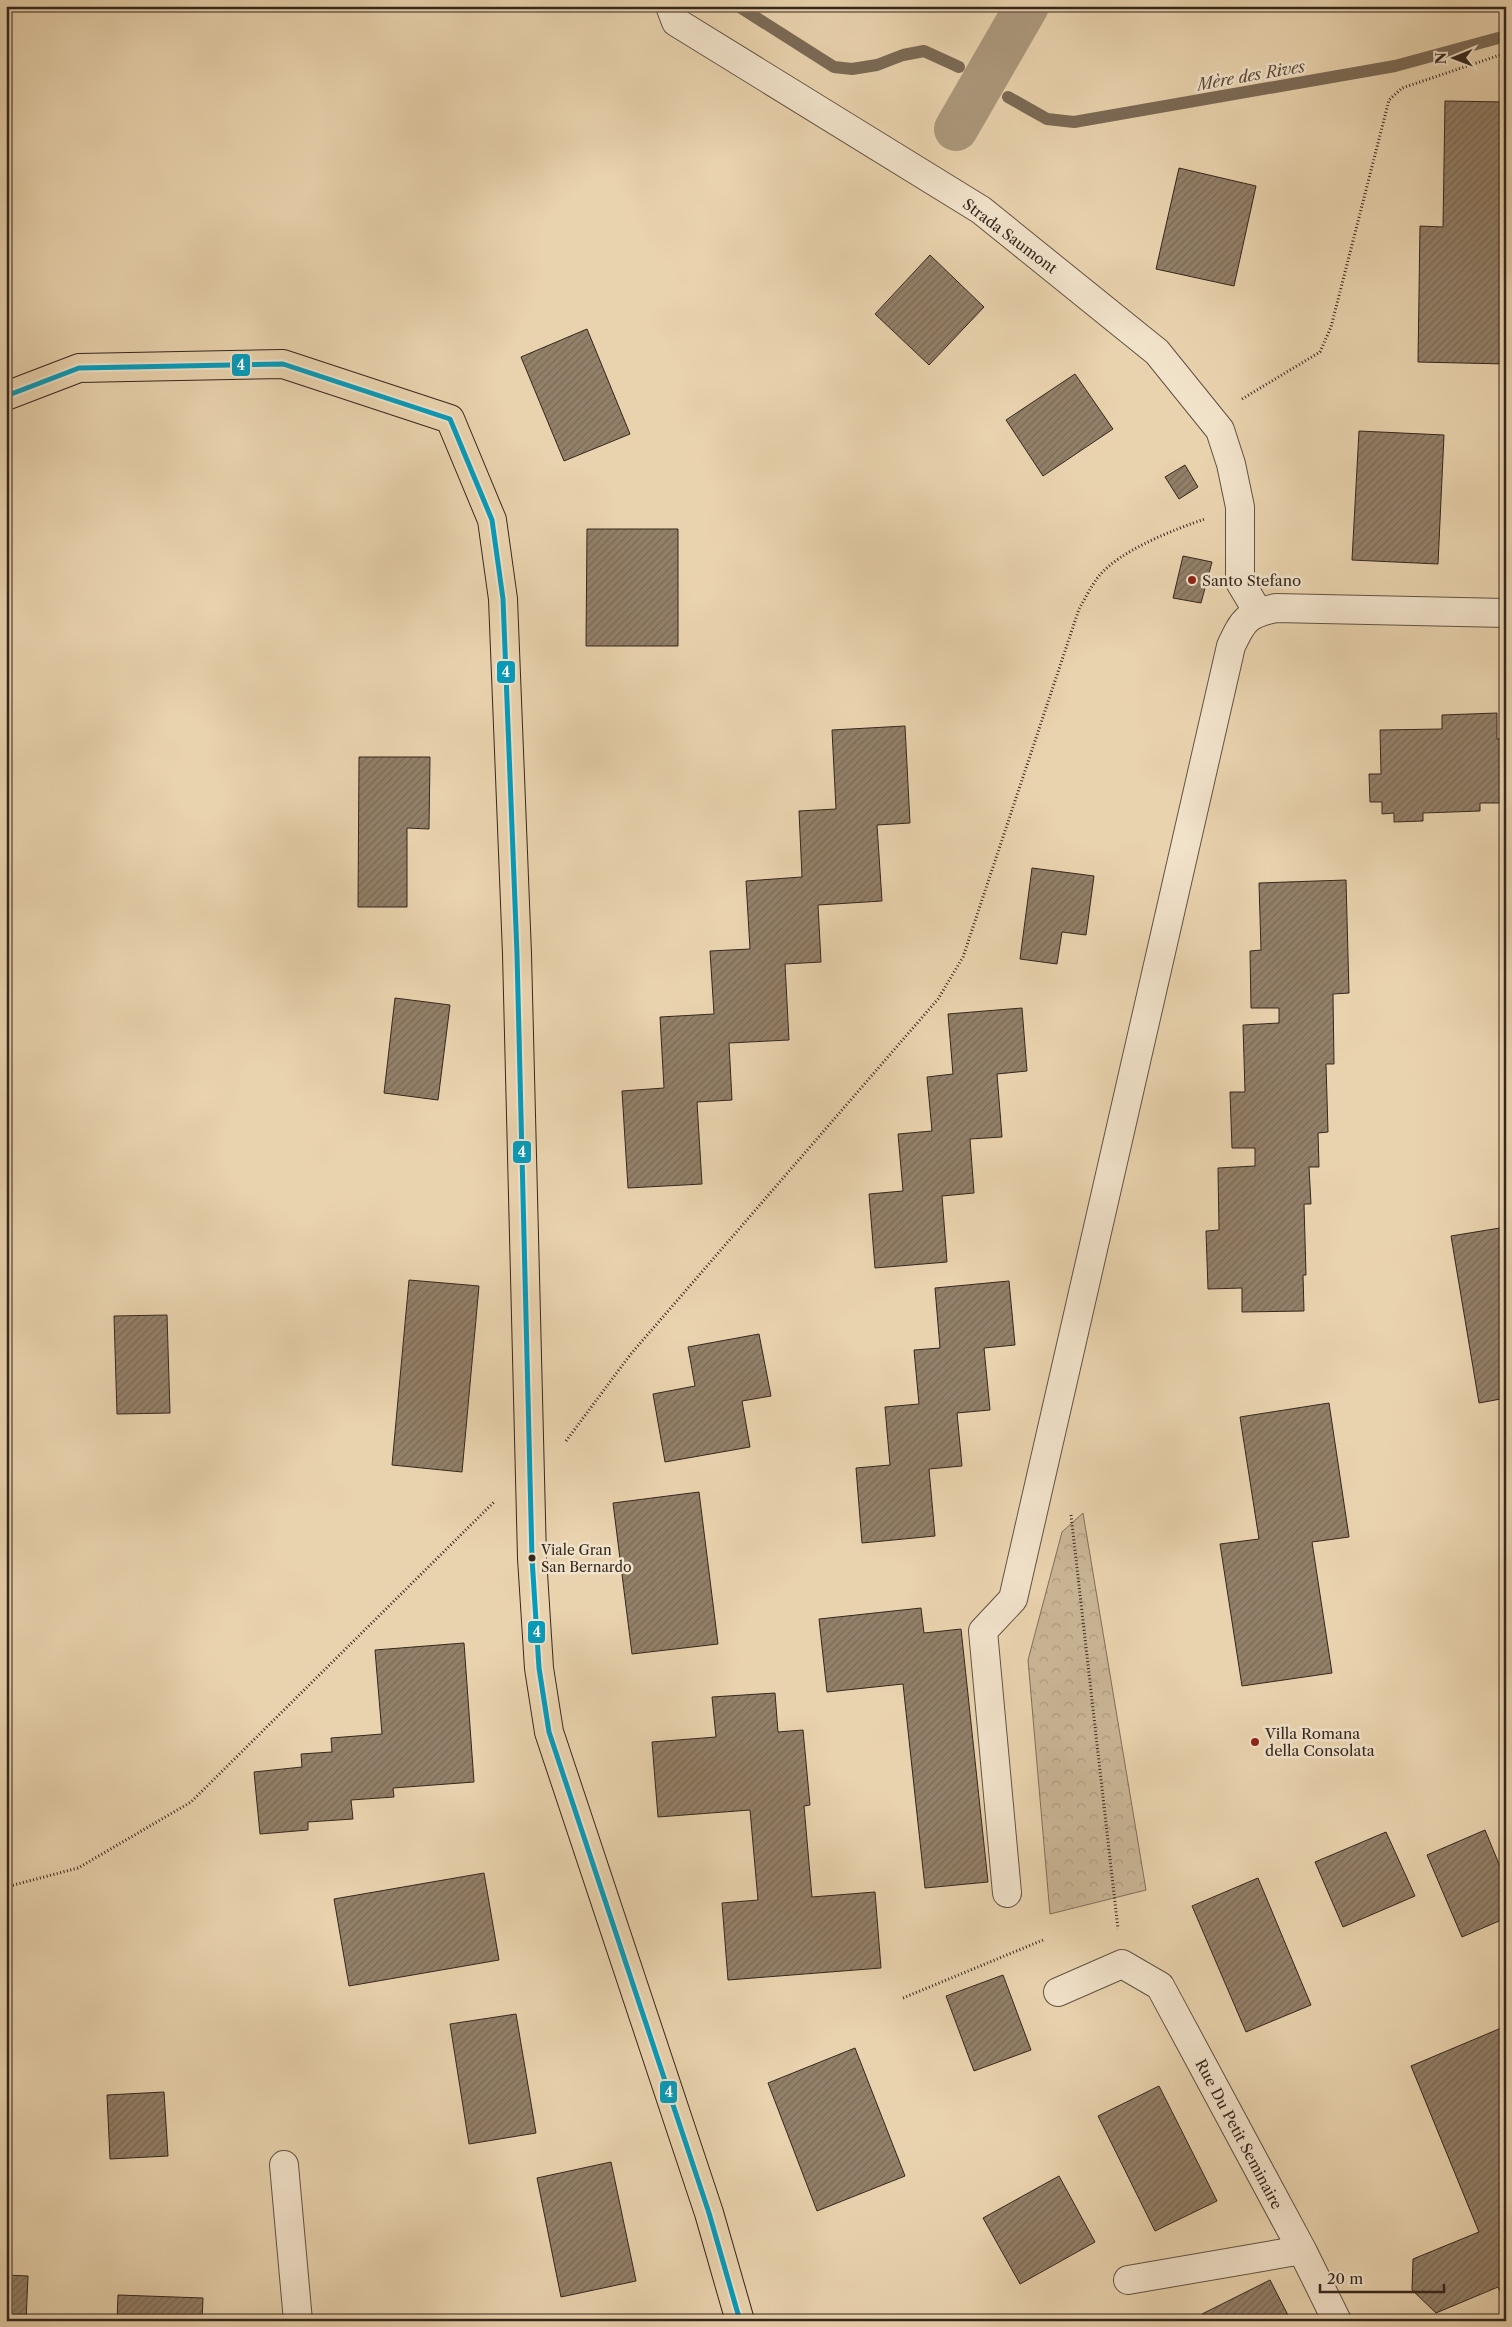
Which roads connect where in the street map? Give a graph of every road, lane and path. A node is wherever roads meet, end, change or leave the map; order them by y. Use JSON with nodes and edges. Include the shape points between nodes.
{"nodes":[{"id":1,"x":1502,"y":6,"type":"edge"},
{"id":2,"x":1506,"y":12,"type":"edge"},
{"id":3,"x":673,"y":14,"type":"edge"},
{"id":4,"x":1506,"y":53,"type":"edge"},
{"id":5,"x":6,"y":396,"type":"edge"},
{"id":6,"x":1211,"y":418,"type":"junction"},
{"id":7,"x":1240,"y":507,"type":"junction"},
{"id":8,"x":1258,"y":612,"type":"junction"},
{"id":9,"x":1506,"y":613,"type":"edge"},
{"id":10,"x":562,"y":1448,"type":"dead end"},
{"id":11,"x":531,"y":1487,"type":"junction"},
{"id":12,"x":1070,"y":1513,"type":"dead end"},
{"id":13,"x":6,"y":1887,"type":"edge"},
{"id":14,"x":1006,"y":1893,"type":"dead end"},
{"id":15,"x":1042,"y":1940,"type":"dead end"},
{"id":16,"x":1122,"y":1964,"type":"junction"},
{"id":17,"x":1058,"y":1992,"type":"dead end"},
{"id":18,"x":903,"y":1998,"type":"dead end"},
{"id":19,"x":284,"y":2165,"type":"dead end"},
{"id":20,"x":1302,"y":2250,"type":"junction"},
{"id":21,"x":1128,"y":2280,"type":"dead end"},
{"id":22,"x":298,"y":2321,"type":"edge"},
{"id":23,"x":740,"y":2321,"type":"edge"},
{"id":24,"x":1337,"y":2321,"type":"edge"}],
"edges":[{"from":1,"to":2,"type":"path"},
{"from":3,"to":6,"type":"street","name":"Strada Saumont","via":[[981,210],[1157,352]]},
{"from":4,"to":6,"type":"path","via":[[1402,88],[1389,100],[1330,327],[1320,352]]},
{"from":5,"to":11,"type":"main road","via":[[79,368],[283,364],[450,419],[492,520],[504,599]]},
{"from":6,"to":7,"type":"street","name":"Strada Saumont","via":[[1220,430],[1232,464]]},
{"from":7,"to":8,"type":"street","name":"Strada Saumont","via":[[1240,582]]},
{"from":7,"to":10,"type":"path","via":[[1172,529],[1127,554],[1100,575],[1079,609],[962,956],[938,1000],[630,1355]]},
{"from":8,"to":9,"type":"street","via":[[1276,608]]},
{"from":8,"to":14,"type":"street","via":[[1242,622],[1231,646],[1013,1599],[983,1631]]},
{"from":11,"to":13,"type":"path","via":[[506,1490],[191,1802],[78,1868]]},
{"from":11,"to":23,"type":"main road","via":[[539,1668],[549,1732],[709,2213]]},
{"from":12,"to":16,"type":"path"},
{"from":15,"to":18,"type":"path"},
{"from":16,"to":17,"type":"street"},
{"from":16,"to":20,"type":"street","name":"Rue Du Petit Seminaire","via":[[1160,1986]]},
{"from":19,"to":22,"type":"street"},
{"from":20,"to":21,"type":"street"},
{"from":20,"to":24,"type":"street","name":"Rue Du Petit Seminaire"}]}
